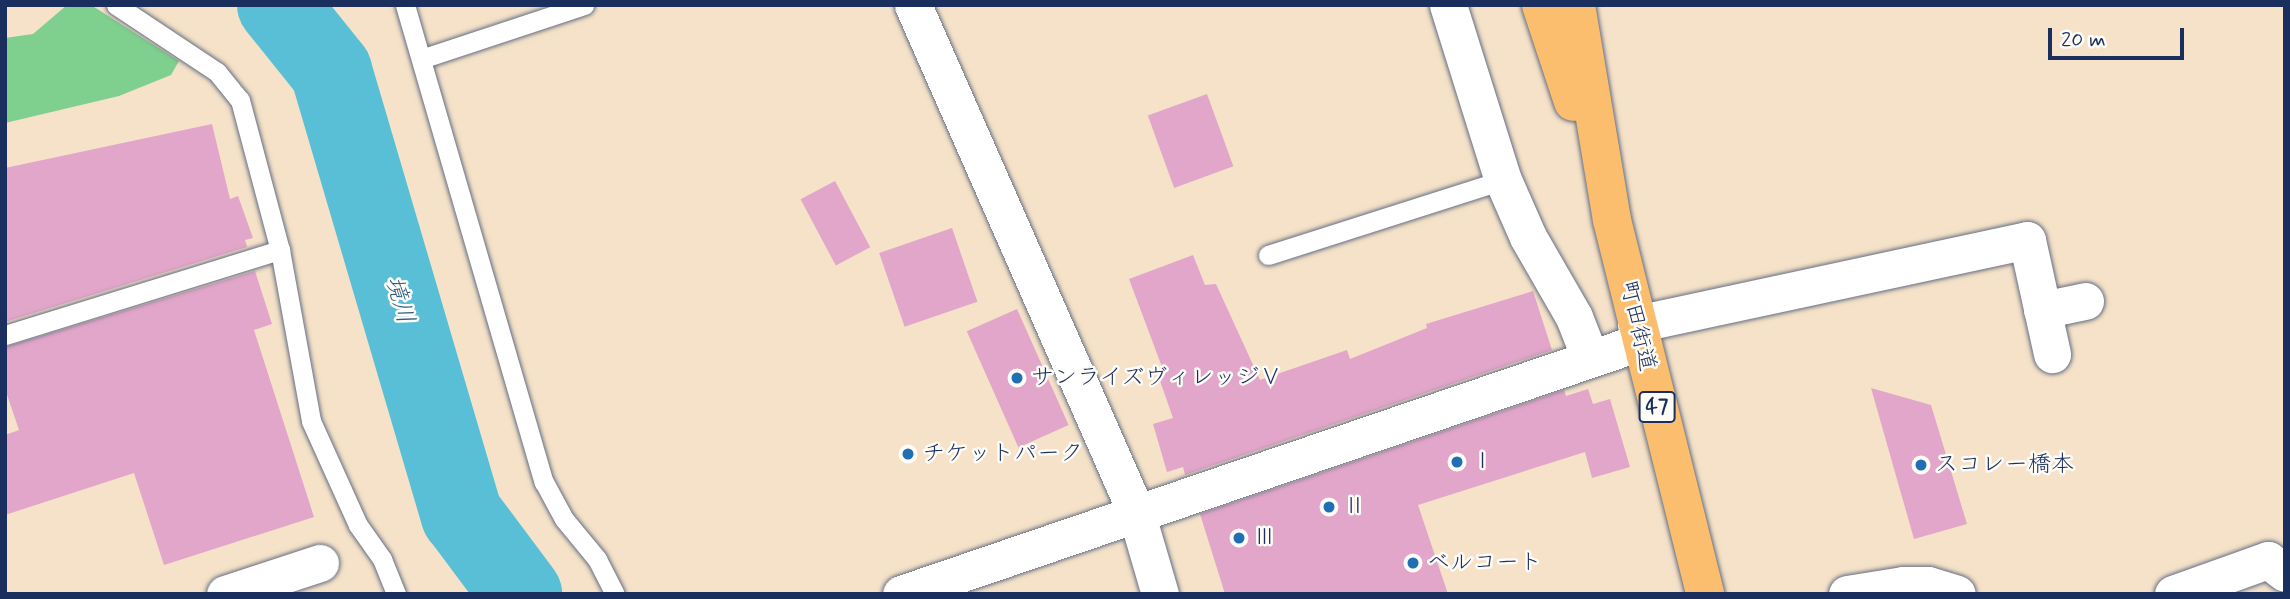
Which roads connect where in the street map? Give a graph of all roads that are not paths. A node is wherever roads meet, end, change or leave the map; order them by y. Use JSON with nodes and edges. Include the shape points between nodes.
{"nodes":[{"id":1,"x":116,"y":5,"type":"edge"},
{"id":2,"x":405,"y":5,"type":"edge"},
{"id":3,"x":584,"y":5,"type":"edge"},
{"id":4,"x":913,"y":5,"type":"edge"},
{"id":5,"x":1448,"y":5,"type":"edge"},
{"id":6,"x":1541,"y":5,"type":"edge"},
{"id":7,"x":1576,"y":5,"type":"edge"},
{"id":8,"x":421,"y":59,"type":"junction"},
{"id":9,"x":1503,"y":180,"type":"junction"},
{"id":10,"x":1612,"y":220,"type":"junction"},
{"id":11,"x":280,"y":250,"type":"junction"},
{"id":12,"x":1268,"y":255,"type":"dead end"},
{"id":13,"x":2085,"y":302,"type":"dead end"},
{"id":14,"x":2042,"y":310,"type":"junction"},
{"id":15,"x":1638,"y":333,"type":"junction"},
{"id":16,"x":5,"y":335,"type":"edge"},
{"id":17,"x":2052,"y":354,"type":"dead end"},
{"id":18,"x":1590,"y":358,"type":"junction"},
{"id":19,"x":1136,"y":512,"type":"junction"},
{"id":20,"x":320,"y":563,"type":"dead end"},
{"id":21,"x":2285,"y":573,"type":"edge"},
{"id":22,"x":225,"y":594,"type":"edge"},
{"id":23,"x":396,"y":594,"type":"edge"},
{"id":24,"x":615,"y":594,"type":"edge"},
{"id":25,"x":901,"y":594,"type":"edge"},
{"id":26,"x":1160,"y":594,"type":"edge"},
{"id":27,"x":1705,"y":594,"type":"edge"},
{"id":28,"x":1847,"y":594,"type":"edge"},
{"id":29,"x":1957,"y":594,"type":"edge"},
{"id":30,"x":2173,"y":594,"type":"edge"}],
"edges":[{"from":1,"to":11,"type":"lane","via":[[217,72],[240,100]]},
{"from":2,"to":8,"type":"lane"},
{"from":3,"to":8,"type":"lane"},
{"from":4,"to":19,"type":"street"},
{"from":5,"to":9,"type":"street"},
{"from":6,"to":10,"type":"main road","name":"町田街道","number":"47"},
{"from":7,"to":10,"type":"main road","name":"町田街道","number":"47"},
{"from":8,"to":24,"type":"lane","via":[[544,482]]},
{"from":9,"to":12,"type":"lane"},
{"from":9,"to":18,"type":"street","via":[[1528,237],[1574,317]]},
{"from":10,"to":15,"type":"main road","name":"町田街道","number":"47"},
{"from":11,"to":16,"type":"lane"},
{"from":11,"to":23,"type":"lane","via":[[311,421]]},
{"from":13,"to":14,"type":"street"},
{"from":14,"to":15,"type":"street","via":[[2027,240]]},
{"from":14,"to":17,"type":"street"},
{"from":15,"to":18,"type":"street"},
{"from":15,"to":27,"type":"main road","name":"町田街道","number":"47"},
{"from":18,"to":19,"type":"street"},
{"from":19,"to":25,"type":"street"},
{"from":19,"to":26,"type":"street"},
{"from":20,"to":22,"type":"street"},
{"from":21,"to":30,"type":"street","via":[[2267,560]]},
{"from":28,"to":29,"type":"street","via":[[1903,585],[1927,585]]}]}
